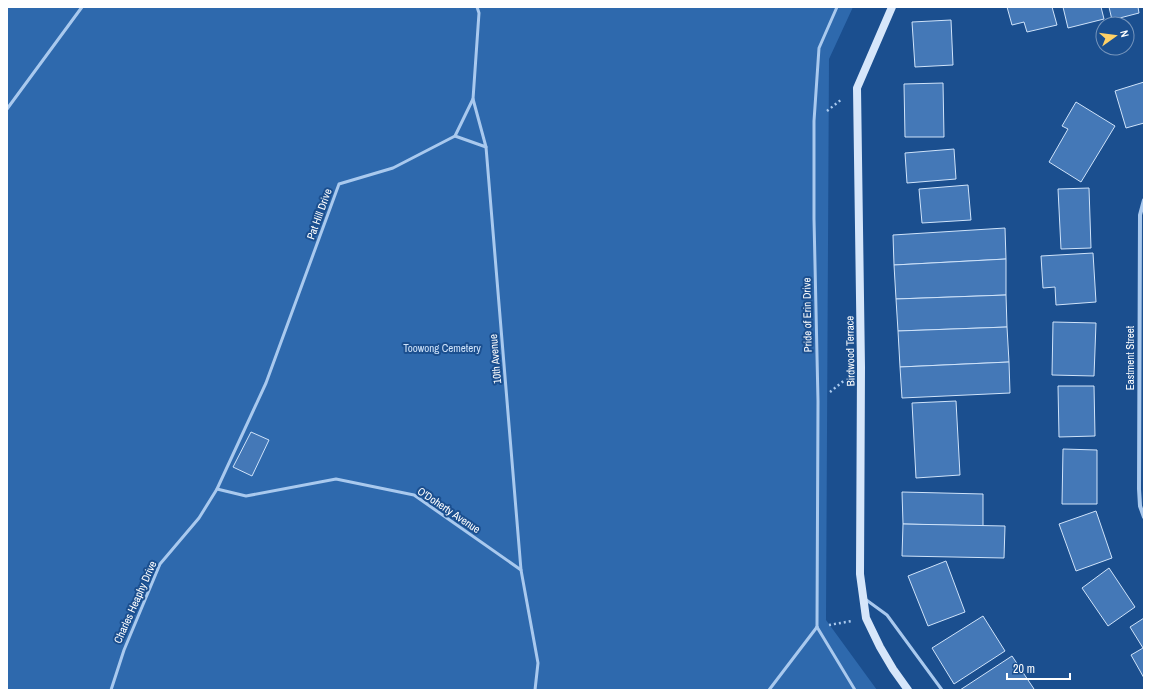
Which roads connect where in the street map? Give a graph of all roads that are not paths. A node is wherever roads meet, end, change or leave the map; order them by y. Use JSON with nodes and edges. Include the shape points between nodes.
{"nodes":[{"id":1,"x":82,"y":7,"type":"edge"},
{"id":2,"x":477,"y":7,"type":"edge"},
{"id":3,"x":837,"y":7,"type":"edge"},
{"id":4,"x":892,"y":7,"type":"edge"},
{"id":5,"x":473,"y":99,"type":"junction"},
{"id":6,"x":7,"y":109,"type":"edge"},
{"id":7,"x":455,"y":136,"type":"junction"},
{"id":8,"x":486,"y":147,"type":"junction"},
{"id":9,"x":1144,"y":200,"type":"edge"},
{"id":10,"x":217,"y":489,"type":"junction"},
{"id":11,"x":1144,"y":517,"type":"edge"},
{"id":12,"x":521,"y":570,"type":"junction"},
{"id":13,"x":863,"y":598,"type":"junction"},
{"id":14,"x":817,"y":627,"type":"junction"},
{"id":15,"x":111,"y":690,"type":"edge"},
{"id":16,"x":535,"y":690,"type":"edge"},
{"id":17,"x":769,"y":690,"type":"edge"},
{"id":18,"x":855,"y":690,"type":"edge"},
{"id":19,"x":908,"y":690,"type":"edge"},
{"id":20,"x":942,"y":690,"type":"edge"}],
"edges":[{"from":1,"to":6,"type":"lane"},
{"from":2,"to":5,"type":"lane"},
{"from":3,"to":14,"type":"lane","name":"Pride of Erin Drive","via":[[819,48],[814,121],[818,402]]},
{"from":4,"to":13,"type":"main road","name":"Birdwood Terrace","via":[[857,88],[862,367],[860,574]]},
{"from":5,"to":7,"type":"lane"},
{"from":5,"to":8,"type":"lane","name":"10th Avenue"},
{"from":7,"to":8,"type":"lane"},
{"from":7,"to":10,"type":"lane","name":"Pat Hill Drive","via":[[393,168],[339,184],[266,383]]},
{"from":8,"to":12,"type":"lane","name":"10th Avenue"},
{"from":9,"to":11,"type":"street","name":"Eastment Street","via":[[1140,216],[1139,473],[1140,506]]},
{"from":10,"to":12,"type":"lane","name":"O'Doherty Avenue","via":[[246,496],[336,479],[414,495]]},
{"from":10,"to":15,"type":"lane","name":"Charles Heaphy Drive","via":[[199,518],[160,564],[124,650]]},
{"from":12,"to":16,"type":"lane","via":[[538,664]]},
{"from":13,"to":19,"type":"main road","name":"Birdwood Terrace","via":[[866,618],[880,647]]},
{"from":13,"to":20,"type":"lane","via":[[887,616]]},
{"from":14,"to":17,"type":"lane"},
{"from":14,"to":18,"type":"lane"}]}
